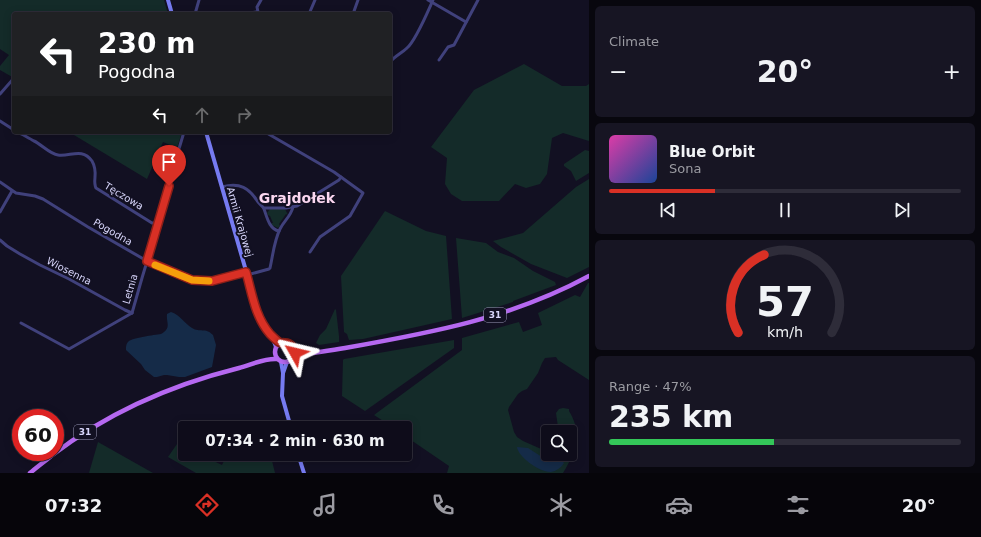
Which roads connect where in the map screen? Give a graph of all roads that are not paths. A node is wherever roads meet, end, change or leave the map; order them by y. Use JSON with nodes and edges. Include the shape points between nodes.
{"nodes":[{"id":1,"x":168,"y":0,"type":"edge"},
{"id":2,"x":199,"y":0,"type":"edge"},
{"id":3,"x":261,"y":0,"type":"edge"},
{"id":4,"x":315,"y":0,"type":"edge"},
{"id":5,"x":358,"y":0,"type":"edge"},
{"id":6,"x":428,"y":0,"type":"edge"},
{"id":7,"x":478,"y":0,"type":"edge"},
{"id":8,"x":433,"y":1,"type":"edge"},
{"id":9,"x":171,"y":12,"type":"edge"},
{"id":10,"x":196,"y":12,"type":"edge"},
{"id":11,"x":260,"y":12,"type":"edge"},
{"id":12,"x":310,"y":12,"type":"edge"},
{"id":13,"x":354,"y":12,"type":"edge"},
{"id":14,"x":466,"y":22,"type":"junction"},
{"id":15,"x":392,"y":60,"type":"edge"},
{"id":16,"x":439,"y":60,"type":"dead end"},
{"id":17,"x":12,"y":80,"type":"edge"},
{"id":18,"x":0,"y":94,"type":"edge"},
{"id":19,"x":0,"y":121,"type":"edge"},
{"id":20,"x":12,"y":129,"type":"edge"},
{"id":21,"x":22,"y":134,"type":"edge"},
{"id":22,"x":183,"y":134,"type":"edge"},
{"id":23,"x":207,"y":134,"type":"edge"},
{"id":24,"x":268,"y":134,"type":"edge"},
{"id":25,"x":271,"y":136,"type":"joint"},
{"id":26,"x":341,"y":177,"type":"junction"},
{"id":27,"x":0,"y":182,"type":"edge"},
{"id":28,"x":222,"y":187,"type":"junction"},
{"id":29,"x":12,"y":191,"type":"junction"},
{"id":30,"x":293,"y":207,"type":"junction"},
{"id":31,"x":264,"y":208,"type":"junction"},
{"id":32,"x":0,"y":212,"type":"edge"},
{"id":33,"x":158,"y":223,"type":"junction"},
{"id":34,"x":279,"y":230,"type":"junction"},
{"id":35,"x":0,"y":240,"type":"edge"},
{"id":36,"x":310,"y":252,"type":"dead end"},
{"id":37,"x":147,"y":261,"type":"junction"},
{"id":38,"x":247,"y":274,"type":"junction"},
{"id":39,"x":589,"y":276,"type":"edge"},
{"id":40,"x":132,"y":313,"type":"junction"},
{"id":41,"x":21,"y":323,"type":"dead end"},
{"id":42,"x":272,"y":336,"type":"junction"},
{"id":43,"x":282,"y":343,"type":"junction"},
{"id":44,"x":276,"y":347,"type":"junction"},
{"id":45,"x":294,"y":350,"type":"junction"},
{"id":46,"x":275,"y":352,"type":"junction"},
{"id":47,"x":307,"y":354,"type":"junction"},
{"id":48,"x":294,"y":356,"type":"junction"},
{"id":49,"x":266,"y":360,"type":"junction"},
{"id":50,"x":279,"y":360,"type":"junction"},
{"id":51,"x":287,"y":362,"type":"junction"},
{"id":52,"x":283,"y":373,"type":"junction"},
{"id":53,"x":289,"y":421,"type":"edge"},
{"id":54,"x":300,"y":461,"type":"edge"},
{"id":55,"x":30,"y":473,"type":"edge"},
{"id":56,"x":304,"y":473,"type":"edge"}],
"edges":[{"from":1,"to":9,"type":"street"},
{"from":2,"to":10,"type":"street"},
{"from":3,"to":11,"type":"street","via":[[257,7]]},
{"from":4,"to":12,"type":"street"},
{"from":5,"to":13,"type":"street"},
{"from":6,"to":8,"type":"street"},
{"from":7,"to":14,"type":"street"},
{"from":8,"to":14,"type":"street"},
{"from":8,"to":15,"type":"street","via":[[408,47]]},
{"from":14,"to":16,"type":"street","via":[[454,45],[448,47]]},
{"from":17,"to":18,"type":"street"},
{"from":19,"to":20,"type":"street"},
{"from":21,"to":33,"type":"street","name":"Tęczowa","via":[[56,155],[74,153],[88,157],[95,167],[96,188],[152,222]]},
{"from":22,"to":33,"type":"street","name":"Letnia"},
{"from":23,"to":28,"type":"street","name":"Armii Krajowej"},
{"from":24,"to":25,"type":"street"},
{"from":25,"to":26,"type":"street"},
{"from":26,"to":30,"type":"street"},
{"from":26,"to":36,"type":"street","via":[[363,193],[350,216],[320,237]]},
{"from":27,"to":29,"type":"street","name":"Pogodna"},
{"from":28,"to":31,"type":"street","via":[[235,185],[245,188]]},
{"from":28,"to":38,"type":"street","name":"Armii Krajowej"},
{"from":29,"to":32,"type":"street"},
{"from":29,"to":37,"type":"street","name":"Pogodna","via":[[43,199]]},
{"from":30,"to":31,"type":"street"},
{"from":30,"to":34,"type":"street"},
{"from":31,"to":34,"type":"street","via":[[271,225]]},
{"from":33,"to":37,"type":"street","name":"Letnia"},
{"from":34,"to":38,"type":"street","name":"Pogodna","via":[[270,268]]},
{"from":35,"to":40,"type":"street","name":"Wiosenna","via":[[40,265]]},
{"from":37,"to":38,"type":"street","name":"Pogodna","via":[[192,280],[212,281]]},
{"from":37,"to":40,"type":"street","name":"Letnia"},
{"from":38,"to":42,"type":"street","name":"Armii Krajowej","via":[[260,320]]},
{"from":39,"to":47,"type":"main road","number":"31","via":[[541,299],[468,323]]},
{"from":40,"to":41,"type":"street","via":[[69,349]]},
{"from":42,"to":43,"type":"street","name":"Armii Krajowej"},
{"from":42,"to":44,"type":"street","name":"Armii Krajowej"},
{"from":43,"to":44,"type":"main road"},
{"from":43,"to":45,"type":"main road","number":"31","via":[[290,344]]},
{"from":44,"to":46,"type":"main road"},
{"from":45,"to":47,"type":"main road","number":"31"},
{"from":45,"to":48,"type":"main road"},
{"from":46,"to":49,"type":"main road","number":"31"},
{"from":46,"to":50,"type":"main road"},
{"from":47,"to":48,"type":"main road","number":"31"},
{"from":48,"to":51,"type":"main road"},
{"from":49,"to":50,"type":"main road","number":"31"},
{"from":49,"to":55,"type":"main road","number":"31","via":[[187,383],[131,406],[73,440]]},
{"from":50,"to":51,"type":"main road","number":"31"},
{"from":50,"to":52,"type":"street"},
{"from":51,"to":52,"type":"street"},
{"from":52,"to":53,"type":"street","via":[[282,396]]},
{"from":54,"to":56,"type":"street"}]}
